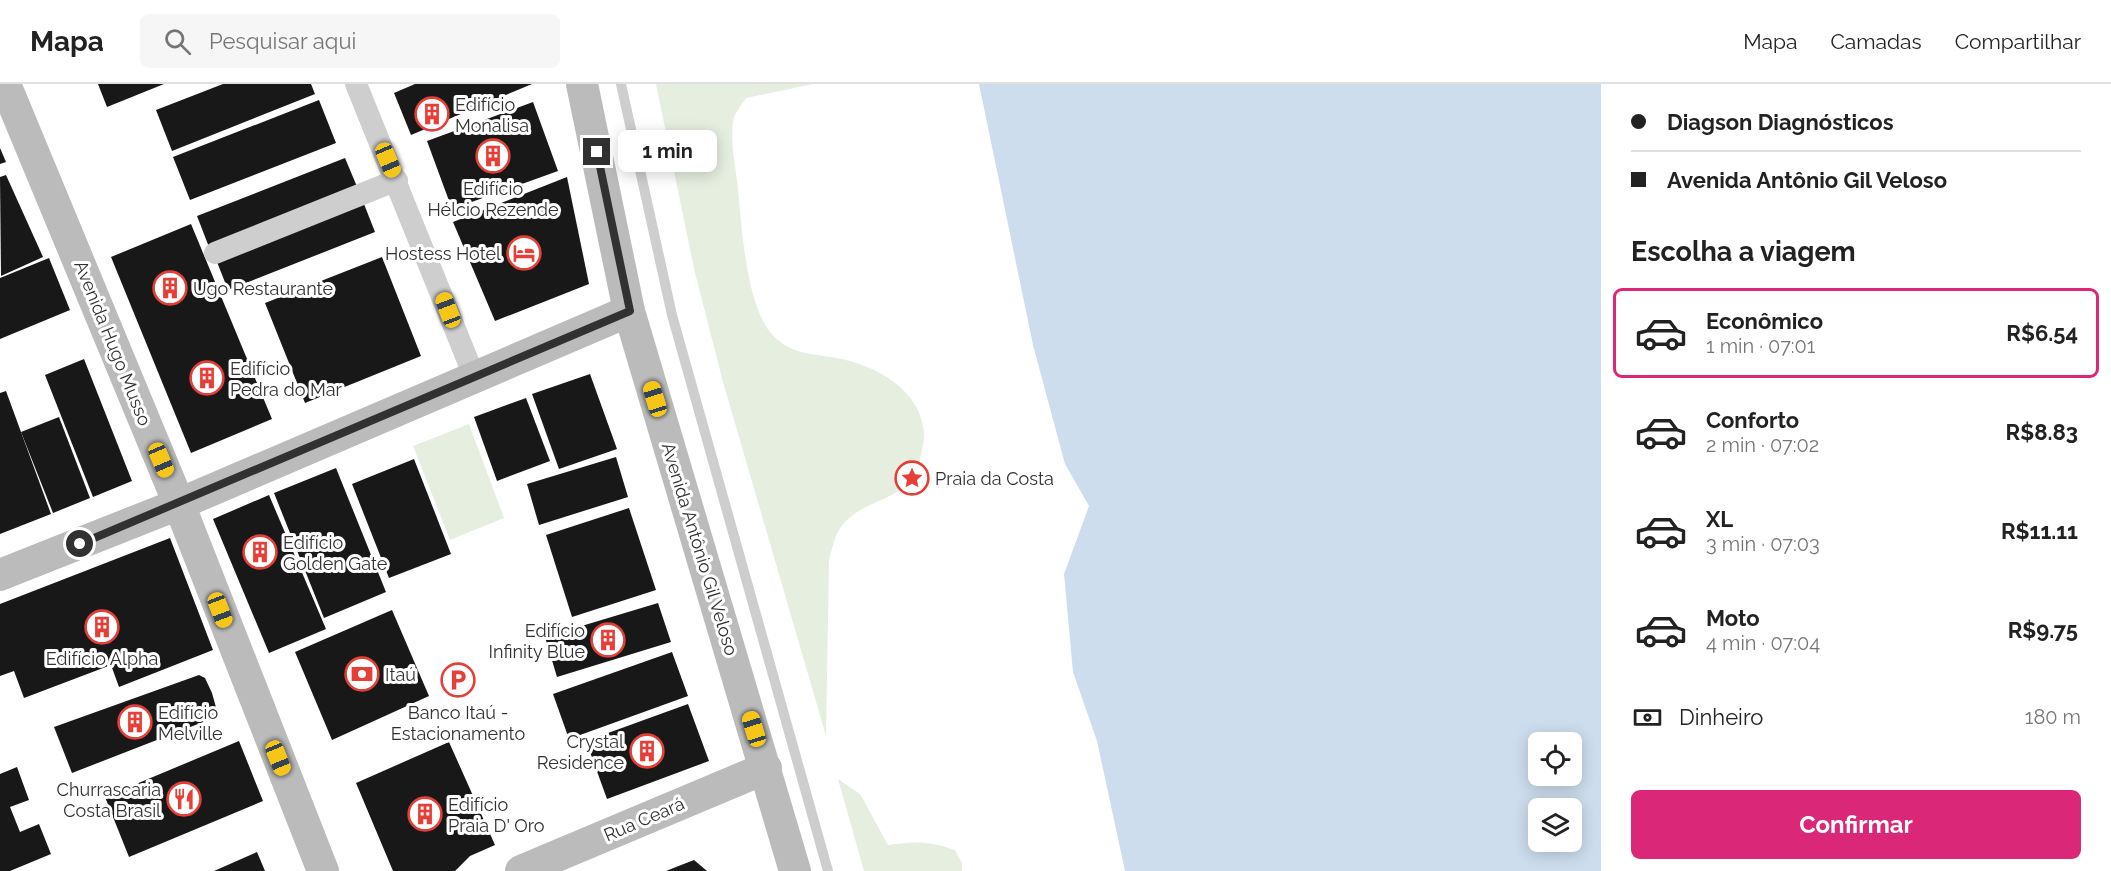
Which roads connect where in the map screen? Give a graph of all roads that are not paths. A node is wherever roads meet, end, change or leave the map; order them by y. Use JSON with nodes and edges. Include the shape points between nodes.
{"nodes":[{"id":1,"x":5,"y":84,"type":"edge"},
{"id":2,"x":356,"y":84,"type":"edge"},
{"id":3,"x":582,"y":84,"type":"edge"},
{"id":4,"x":621,"y":84,"type":"edge"},
{"id":5,"x":397,"y":180,"type":"junction"},
{"id":6,"x":216,"y":253,"type":"dead end"},
{"id":7,"x":630,"y":311,"type":"junction"},
{"id":8,"x":474,"y":376,"type":"junction"},
{"id":9,"x":179,"y":504,"type":"junction"},
{"id":10,"x":0,"y":575,"type":"edge"},
{"id":11,"x":766,"y":768,"type":"junction"},
{"id":12,"x":323,"y":871,"type":"edge"},
{"id":13,"x":521,"y":871,"type":"edge"},
{"id":14,"x":795,"y":871,"type":"edge"},
{"id":15,"x":828,"y":871,"type":"edge"}],
"edges":[{"from":1,"to":9,"type":"main road","name":"Avenida Hugo Musso"},
{"from":2,"to":5,"type":"street"},
{"from":3,"to":7,"type":"main road","name":"Avenida Antônio Gil Veloso"},
{"from":4,"to":15,"type":"lane","via":[[672,315]]},
{"from":5,"to":6,"type":"street"},
{"from":5,"to":8,"type":"street"},
{"from":7,"to":8,"type":"main road"},
{"from":7,"to":11,"type":"main road","name":"Avenida Antônio Gil Veloso"},
{"from":8,"to":9,"type":"main road"},
{"from":9,"to":10,"type":"main road"},
{"from":9,"to":12,"type":"main road","name":"Avenida Hugo Musso"},
{"from":11,"to":13,"type":"main road","name":"Rua Ceará"},
{"from":11,"to":14,"type":"main road","name":"Avenida Antônio Gil Veloso"}]}
